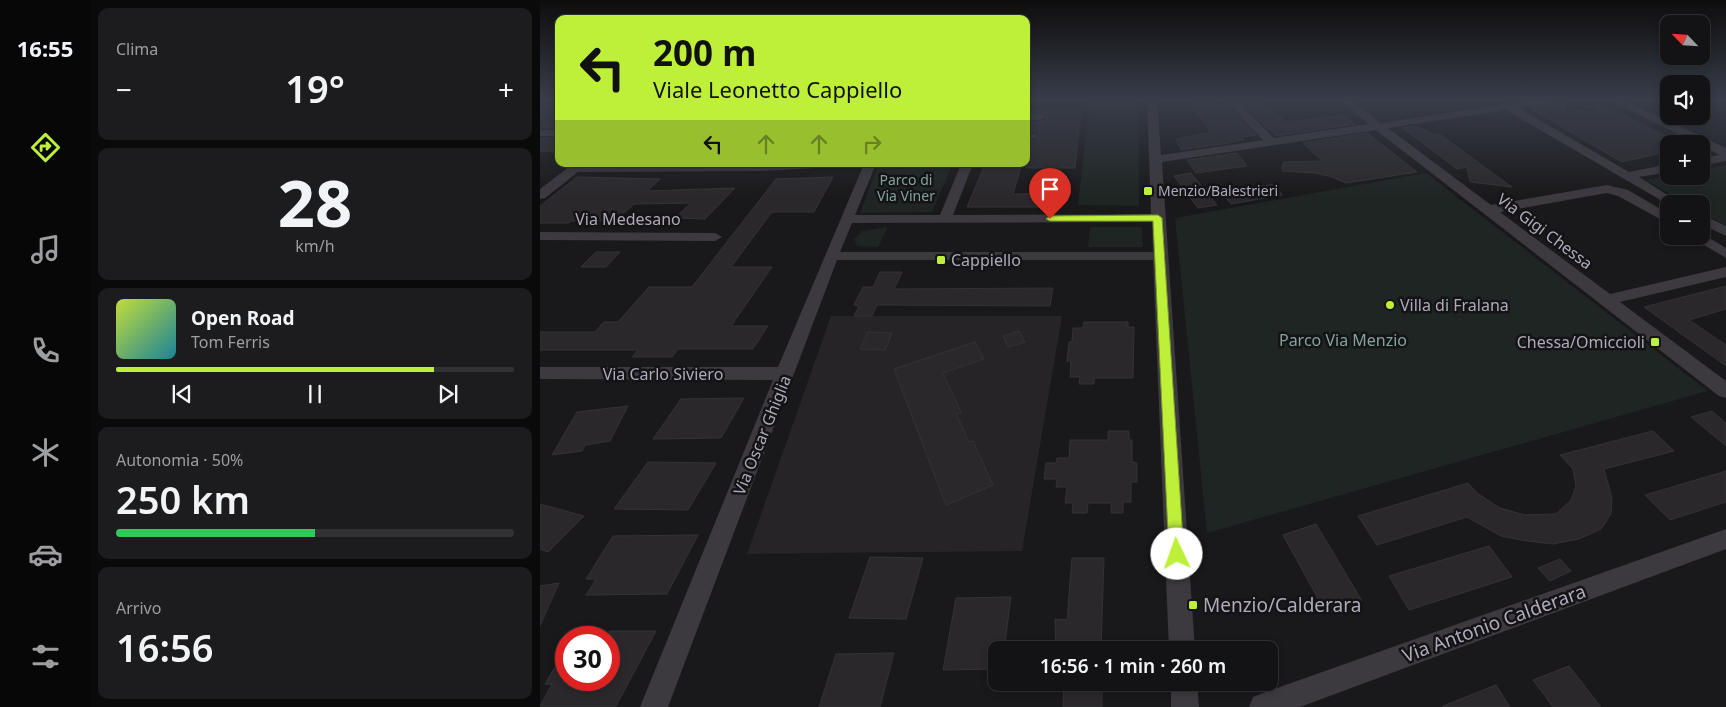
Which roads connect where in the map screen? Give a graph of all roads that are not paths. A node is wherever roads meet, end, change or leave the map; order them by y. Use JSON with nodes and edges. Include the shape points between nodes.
{"nodes":[{"id":1,"x":1153,"y":132,"type":"edge"},
{"id":2,"x":1261,"y":132,"type":"edge"},
{"id":3,"x":1343,"y":132,"type":"edge"},
{"id":4,"x":1385,"y":132,"type":"edge"},
{"id":5,"x":1551,"y":132,"type":"edge"},
{"id":6,"x":1682,"y":132,"type":"edge"},
{"id":7,"x":540,"y":133,"type":"edge"},
{"id":8,"x":555,"y":133,"type":"edge"},
{"id":9,"x":1271,"y":142,"type":"junction"},
{"id":10,"x":1726,"y":153,"type":"edge"},
{"id":11,"x":1726,"y":157,"type":"edge"},
{"id":12,"x":1154,"y":160,"type":"junction"},
{"id":13,"x":1710,"y":160,"type":"edge"},
{"id":14,"x":576,"y":167,"type":"edge"},
{"id":15,"x":869,"y":167,"type":"edge"},
{"id":16,"x":966,"y":167,"type":"edge"},
{"id":17,"x":1660,"y":170,"type":"edge"},
{"id":18,"x":1627,"y":176,"type":"junction"},
{"id":19,"x":540,"y":195,"type":"edge"},
{"id":20,"x":1660,"y":195,"type":"edge"},
{"id":21,"x":1487,"y":210,"type":"junction"},
{"id":22,"x":1660,"y":215,"type":"edge"},
{"id":23,"x":945,"y":218,"type":"junction"},
{"id":24,"x":1158,"y":218,"type":"junction"},
{"id":25,"x":847,"y":219,"type":"junction"},
{"id":26,"x":1710,"y":223,"type":"edge"},
{"id":27,"x":1726,"y":232,"type":"edge"},
{"id":28,"x":540,"y":236,"type":"edge"},
{"id":29,"x":715,"y":237,"type":"dead end"},
{"id":30,"x":1710,"y":244,"type":"edge"},
{"id":31,"x":1726,"y":254,"type":"edge"},
{"id":32,"x":831,"y":256,"type":"junction"},
{"id":33,"x":1160,"y":256,"type":"junction"},
{"id":34,"x":1726,"y":272,"type":"edge"},
{"id":35,"x":1606,"y":300,"type":"junction"},
{"id":36,"x":540,"y":374,"type":"edge"},
{"id":37,"x":786,"y":374,"type":"junction"},
{"id":38,"x":1726,"y":391,"type":"edge"},
{"id":39,"x":1726,"y":539,"type":"edge"},
{"id":40,"x":1181,"y":641,"type":"edge"},
{"id":41,"x":1184,"y":691,"type":"edge"},
{"id":42,"x":654,"y":707,"type":"edge"},
{"id":43,"x":1185,"y":707,"type":"edge"},
{"id":44,"x":1262,"y":707,"type":"edge"}],
"edges":[{"from":1,"to":12,"type":"street"},
{"from":2,"to":9,"type":"street"},
{"from":3,"to":9,"type":"street"},
{"from":4,"to":21,"type":"street","name":"Via Gigi Chessa"},
{"from":5,"to":18,"type":"street"},
{"from":6,"to":10,"type":"street"},
{"from":7,"to":8,"type":"street"},
{"from":9,"to":12,"type":"street"},
{"from":11,"to":13,"type":"street"},
{"from":12,"to":24,"type":"street"},
{"from":14,"to":19,"type":"street"},
{"from":15,"to":25,"type":"street","name":"Via Oscar Ghiglia"},
{"from":16,"to":23,"type":"street"},
{"from":17,"to":18,"type":"street"},
{"from":18,"to":20,"type":"street"},
{"from":21,"to":22,"type":"street","via":[[1607,189],[1624,193]]},
{"from":21,"to":35,"type":"street","name":"Via Gigi Chessa"},
{"from":23,"to":24,"type":"street"},
{"from":23,"to":25,"type":"street"},
{"from":24,"to":33,"type":"street"},
{"from":25,"to":32,"type":"street","name":"Via Oscar Ghiglia"},
{"from":26,"to":27,"type":"street"},
{"from":28,"to":29,"type":"street","name":"Via Medesano"},
{"from":30,"to":31,"type":"street"},
{"from":32,"to":33,"type":"street"},
{"from":32,"to":37,"type":"street","name":"Via Oscar Ghiglia"},
{"from":33,"to":40,"type":"street"},
{"from":34,"to":35,"type":"street"},
{"from":35,"to":38,"type":"street","name":"Via Gigi Chessa"},
{"from":36,"to":37,"type":"street","name":"Via Carlo Siviero"},
{"from":37,"to":42,"type":"street","name":"Via Oscar Ghiglia"},
{"from":39,"to":44,"type":"street","name":"Via Antonio Calderara"},
{"from":41,"to":43,"type":"street"}]}
